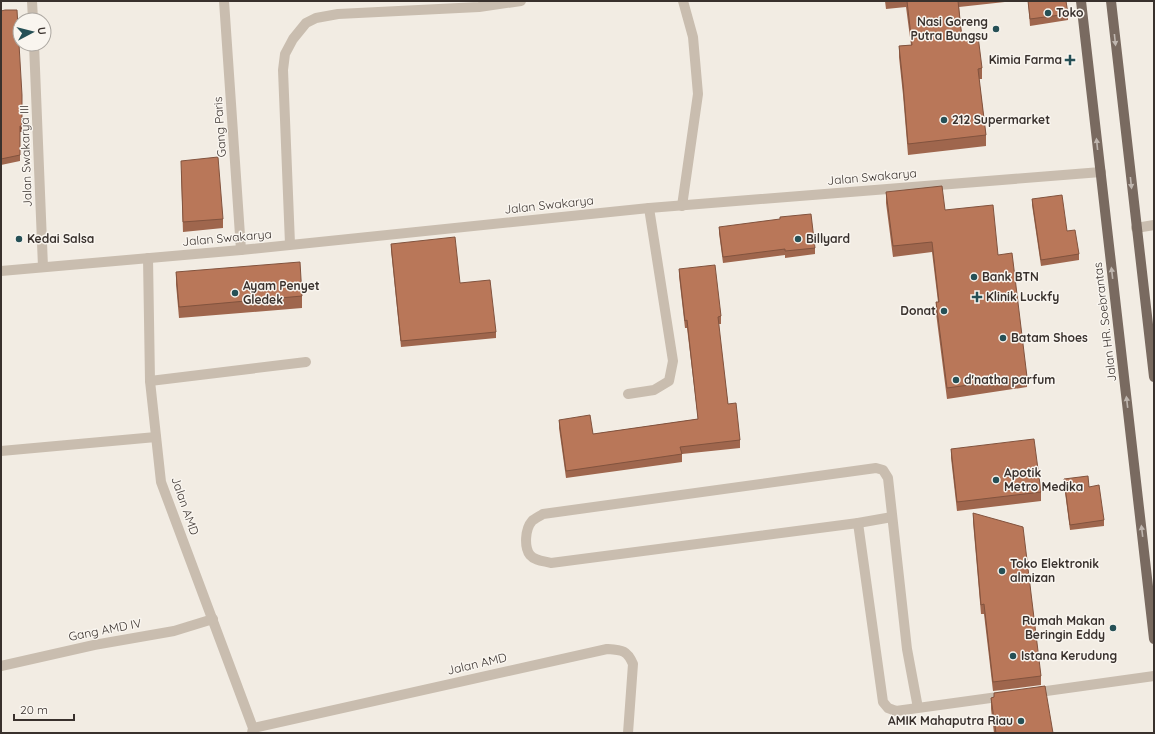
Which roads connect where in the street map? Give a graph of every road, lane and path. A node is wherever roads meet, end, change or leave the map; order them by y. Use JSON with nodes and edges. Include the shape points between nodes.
{"nodes":[{"id":1,"x":32,"y":1,"type":"edge"},
{"id":2,"x":224,"y":1,"type":"edge"},
{"id":3,"x":521,"y":1,"type":"edge"},
{"id":4,"x":683,"y":1,"type":"edge"},
{"id":5,"x":1081,"y":1,"type":"edge"},
{"id":6,"x":1111,"y":1,"type":"edge"},
{"id":7,"x":33,"y":12,"type":"edge"},
{"id":8,"x":34,"y":52,"type":"edge"},
{"id":9,"x":1101,"y":172,"type":"junction"},
{"id":10,"x":682,"y":206,"type":"junction"},
{"id":11,"x":649,"y":208,"type":"junction"},
{"id":12,"x":1154,"y":225,"type":"edge"},
{"id":13,"x":1136,"y":228,"type":"junction"},
{"id":14,"x":290,"y":244,"type":"junction"},
{"id":15,"x":242,"y":250,"type":"junction"},
{"id":16,"x":148,"y":258,"type":"junction"},
{"id":17,"x":43,"y":267,"type":"junction"},
{"id":18,"x":1,"y":271,"type":"edge"},
{"id":19,"x":306,"y":362,"type":"dead end"},
{"id":20,"x":1154,"y":378,"type":"edge"},
{"id":21,"x":150,"y":381,"type":"junction"},
{"id":22,"x":628,"y":394,"type":"dead end"},
{"id":23,"x":156,"y":437,"type":"junction"},
{"id":24,"x":1,"y":451,"type":"edge"},
{"id":25,"x":892,"y":517,"type":"junction"},
{"id":26,"x":858,"y":523,"type":"junction"},
{"id":27,"x":1149,"y":557,"type":"edge"},
{"id":28,"x":213,"y":619,"type":"junction"},
{"id":29,"x":1154,"y":639,"type":"edge"},
{"id":30,"x":1,"y":666,"type":"edge"},
{"id":31,"x":1154,"y":676,"type":"edge"},
{"id":32,"x":918,"y":708,"type":"junction"},
{"id":33,"x":253,"y":730,"type":"edge"},
{"id":34,"x":628,"y":733,"type":"edge"}],
"edges":[{"from":1,"to":7,"type":"street"},
{"from":2,"to":15,"type":"street","name":"Gang Paris"},
{"from":3,"to":14,"type":"street","via":[[479,7],[338,14],[316,18],[306,23],[285,54],[283,70]]},
{"from":4,"to":10,"type":"street","via":[[693,37],[698,94]]},
{"from":9,"to":5,"type":"main road","name":"Jalan HR. Soebrantas","one_way":true},
{"from":6,"to":13,"type":"main road","one_way":true},
{"from":8,"to":17,"type":"street","name":"Jalan Swakarya III"},
{"from":9,"to":10,"type":"street","name":"Jalan Swakarya"},
{"from":27,"to":9,"type":"main road","name":"Jalan HR. Soebrantas","one_way":true},
{"from":10,"to":11,"type":"street","name":"Jalan Swakarya"},
{"from":11,"to":14,"type":"street","name":"Jalan Swakarya"},
{"from":11,"to":22,"type":"street","via":[[672,361],[669,381],[654,390]]},
{"from":12,"to":13,"type":"street"},
{"from":13,"to":20,"type":"main road"},
{"from":14,"to":15,"type":"street","name":"Jalan Swakarya"},
{"from":15,"to":16,"type":"street","name":"Jalan Swakarya"},
{"from":16,"to":17,"type":"street","name":"Jalan Swakarya"},
{"from":16,"to":21,"type":"street","name":"Jalan AMD"},
{"from":17,"to":18,"type":"street","name":"Jalan Swakarya"},
{"from":19,"to":21,"type":"street"},
{"from":21,"to":23,"type":"street","name":"Jalan AMD"},
{"from":23,"to":24,"type":"street"},
{"from":23,"to":28,"type":"street","name":"Jalan AMD","via":[[161,482]]},
{"from":25,"to":26,"type":"street"},
{"from":25,"to":26,"type":"street","via":[[888,478],[883,470],[876,468],[543,514],[532,521],[526,546],[530,555],[551,563]]},
{"from":25,"to":32,"type":"street","via":[[907,649]]},
{"from":26,"to":32,"type":"street","via":[[883,702],[888,708],[896,711]]},
{"from":27,"to":29,"type":"main road","name":"Jalan HR. Soebrantas"},
{"from":28,"to":30,"type":"street","name":"Gang AMD IV","via":[[174,631],[94,645]]},
{"from":28,"to":33,"type":"street","name":"Jalan AMD"},
{"from":31,"to":32,"type":"street"},
{"from":33,"to":34,"type":"street","name":"Jalan AMD","via":[[607,649],[621,650],[629,655],[633,664]]}]}
